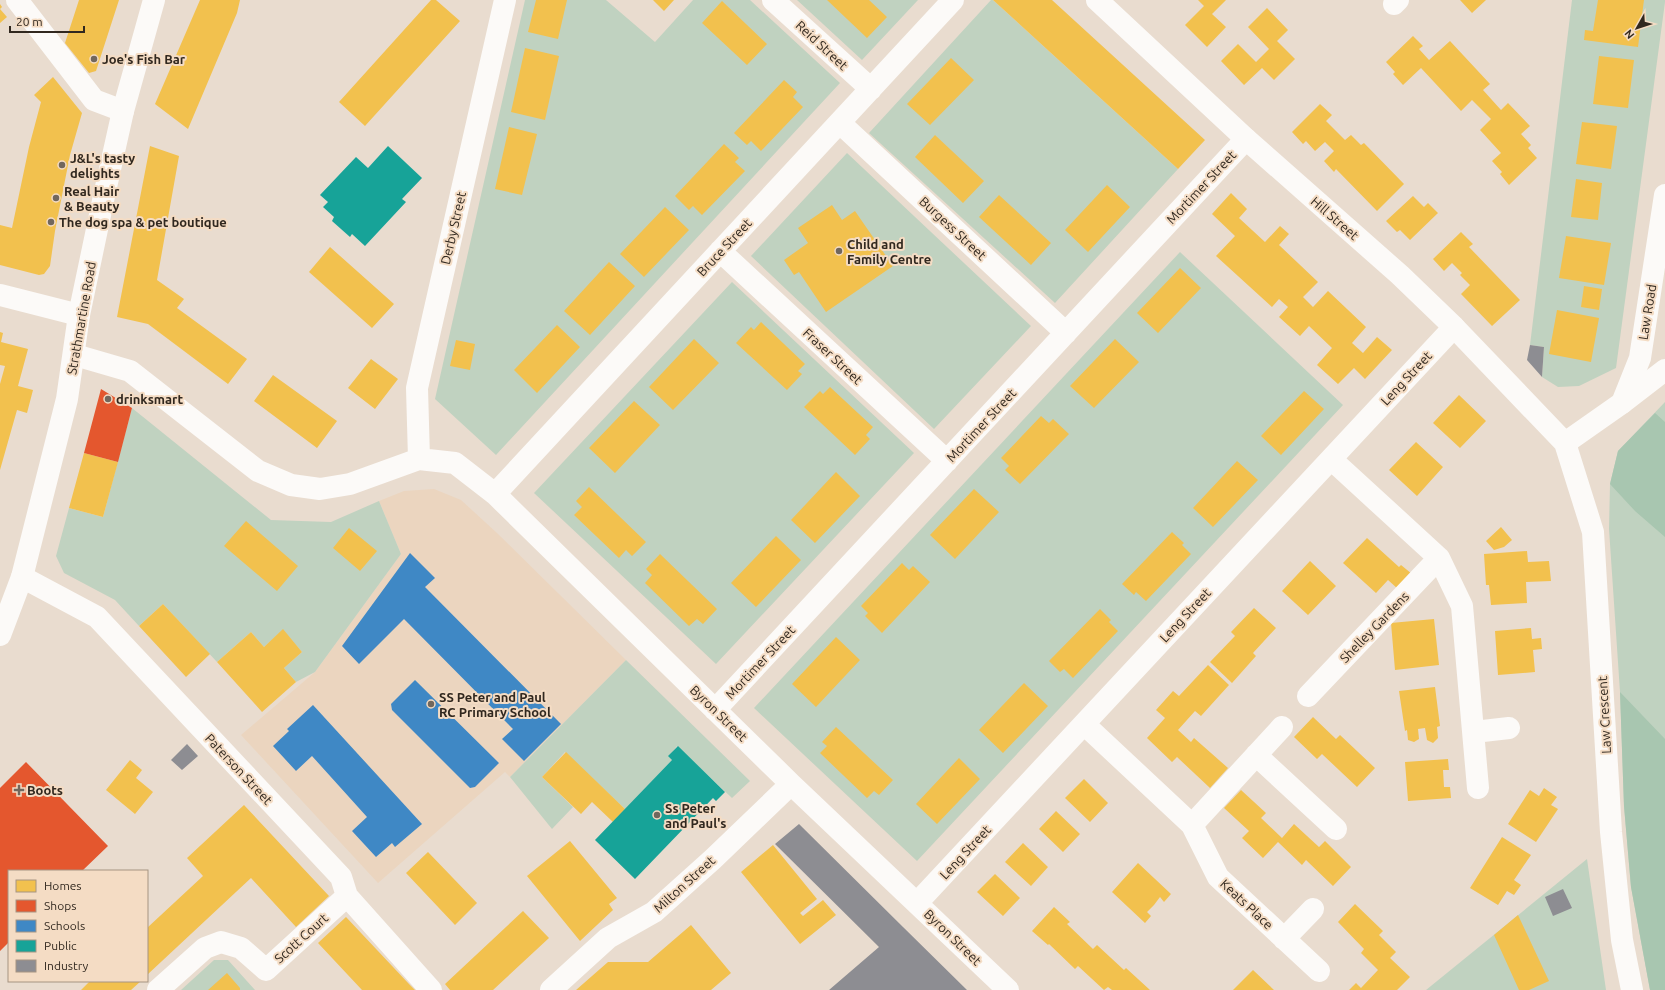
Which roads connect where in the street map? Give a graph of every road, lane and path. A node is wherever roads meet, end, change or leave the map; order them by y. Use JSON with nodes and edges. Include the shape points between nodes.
{"nodes":[{"id":1,"x":17,"y":0,"type":"edge"},
{"id":2,"x":154,"y":0,"type":"edge"},
{"id":3,"x":505,"y":0,"type":"edge"},
{"id":4,"x":773,"y":0,"type":"edge"},
{"id":5,"x":954,"y":0,"type":"edge"},
{"id":6,"x":1097,"y":0,"type":"edge"},
{"id":7,"x":871,"y":89,"type":"junction"},
{"id":8,"x":123,"y":111,"type":"junction"},
{"id":9,"x":840,"y":123,"type":"junction"},
{"id":10,"x":1246,"y":139,"type":"junction"},
{"id":11,"x":1665,"y":195,"type":"edge"},
{"id":12,"x":720,"y":251,"type":"junction"},
{"id":13,"x":0,"y":295,"type":"edge"},
{"id":14,"x":80,"y":315,"type":"junction"},
{"id":15,"x":1454,"y":327,"type":"junction"},
{"id":16,"x":1066,"y":333,"type":"junction"},
{"id":17,"x":75,"y":355,"type":"junction"},
{"id":18,"x":1665,"y":370,"type":"edge"},
{"id":19,"x":1622,"y":403,"type":"junction"},
{"id":20,"x":1565,"y":443,"type":"junction"},
{"id":21,"x":419,"y":459,"type":"junction"},
{"id":22,"x":1331,"y":459,"type":"junction"},
{"id":23,"x":947,"y":461,"type":"junction"},
{"id":24,"x":495,"y":494,"type":"junction"},
{"id":25,"x":1439,"y":558,"type":"junction"},
{"id":26,"x":22,"y":577,"type":"junction"},
{"id":27,"x":0,"y":635,"type":"edge"},
{"id":28,"x":1308,"y":696,"type":"dead end"},
{"id":29,"x":715,"y":710,"type":"junction"},
{"id":30,"x":1084,"y":724,"type":"junction"},
{"id":31,"x":1282,"y":727,"type":"dead end"},
{"id":32,"x":1509,"y":728,"type":"dead end"},
{"id":33,"x":1474,"y":732,"type":"junction"},
{"id":34,"x":1256,"y":755,"type":"junction"},
{"id":35,"x":791,"y":784,"type":"junction"},
{"id":36,"x":1478,"y":788,"type":"dead end"},
{"id":37,"x":1192,"y":824,"type":"junction"},
{"id":38,"x":1336,"y":829,"type":"dead end"},
{"id":39,"x":348,"y":896,"type":"junction"},
{"id":40,"x":917,"y":903,"type":"junction"},
{"id":41,"x":1313,"y":909,"type":"dead end"},
{"id":42,"x":1284,"y":939,"type":"junction"},
{"id":43,"x":1319,"y":971,"type":"dead end"},
{"id":44,"x":158,"y":990,"type":"edge"},
{"id":45,"x":431,"y":990,"type":"edge"},
{"id":46,"x":551,"y":990,"type":"edge"},
{"id":47,"x":1008,"y":990,"type":"edge"},
{"id":48,"x":1632,"y":990,"type":"edge"}],
"edges":[{"from":1,"to":8,"type":"street","via":[[94,100]]},
{"from":2,"to":8,"type":"street","name":"Strathmartine Road"},
{"from":3,"to":21,"type":"street","name":"Derby Street","via":[[416,388]]},
{"from":4,"to":7,"type":"street","name":"Reid Street"},
{"from":5,"to":7,"type":"street","name":"Bruce Street"},
{"from":6,"to":10,"type":"street","name":"Hill Street"},
{"from":7,"to":9,"type":"street","name":"Bruce Street"},
{"from":8,"to":14,"type":"street","name":"Strathmartine Road"},
{"from":9,"to":12,"type":"street","name":"Bruce Street"},
{"from":9,"to":16,"type":"street","name":"Burgess Street"},
{"from":10,"to":15,"type":"street","name":"Hill Street","via":[[1400,275]]},
{"from":10,"to":16,"type":"street","name":"Mortimer Street"},
{"from":11,"to":19,"type":"street","name":"Law Road","via":[[1640,358]]},
{"from":12,"to":23,"type":"street","name":"Fraser Street"},
{"from":12,"to":24,"type":"street","name":"Bruce Street"},
{"from":13,"to":14,"type":"street"},
{"from":14,"to":17,"type":"street","name":"Strathmartine Road"},
{"from":15,"to":20,"type":"street","name":"Hill Street"},
{"from":15,"to":22,"type":"street","name":"Leng Street"},
{"from":16,"to":23,"type":"street","name":"Mortimer Street"},
{"from":17,"to":21,"type":"street","via":[[130,371],[258,471],[291,485],[320,489],[350,484]]},
{"from":17,"to":26,"type":"street","name":"Strathmartine Road","via":[[67,399]]},
{"from":18,"to":19,"type":"street"},
{"from":19,"to":20,"type":"street"},
{"from":20,"to":48,"type":"street","name":"Law Crescent","via":[[1593,532],[1610,832],[1622,940]]},
{"from":21,"to":24,"type":"street","name":"Byron Street","via":[[455,463]]},
{"from":22,"to":25,"type":"street"},
{"from":22,"to":30,"type":"street","name":"Leng Street"},
{"from":23,"to":29,"type":"street","name":"Mortimer Street"},
{"from":24,"to":29,"type":"street","name":"Byron Street"},
{"from":25,"to":28,"type":"street","name":"Shelley Gardens"},
{"from":25,"to":33,"type":"street","via":[[1462,606]]},
{"from":26,"to":27,"type":"street","name":"Strathmartine Road"},
{"from":26,"to":39,"type":"street","name":"Paterson Street","via":[[97,617],[340,877]]},
{"from":29,"to":35,"type":"street","name":"Byron Street"},
{"from":30,"to":37,"type":"street","name":"Keats Place"},
{"from":30,"to":40,"type":"street","name":"Leng Street"},
{"from":31,"to":34,"type":"street"},
{"from":32,"to":33,"type":"street"},
{"from":33,"to":36,"type":"street"},
{"from":34,"to":37,"type":"street"},
{"from":34,"to":38,"type":"street"},
{"from":35,"to":40,"type":"street","name":"Byron Street"},
{"from":35,"to":46,"type":"street","name":"Milton Street","via":[[654,912],[608,938]]},
{"from":37,"to":42,"type":"street","name":"Keats Place","via":[[1218,877]]},
{"from":39,"to":44,"type":"street","name":"Scott Court","via":[[266,970],[241,948],[220,942],[205,948]]},
{"from":39,"to":45,"type":"street","name":"Paterson Street"},
{"from":40,"to":47,"type":"street","name":"Byron Street"},
{"from":41,"to":42,"type":"street","name":"Keats Place"},
{"from":42,"to":43,"type":"street","name":"Keats Place"}]}
